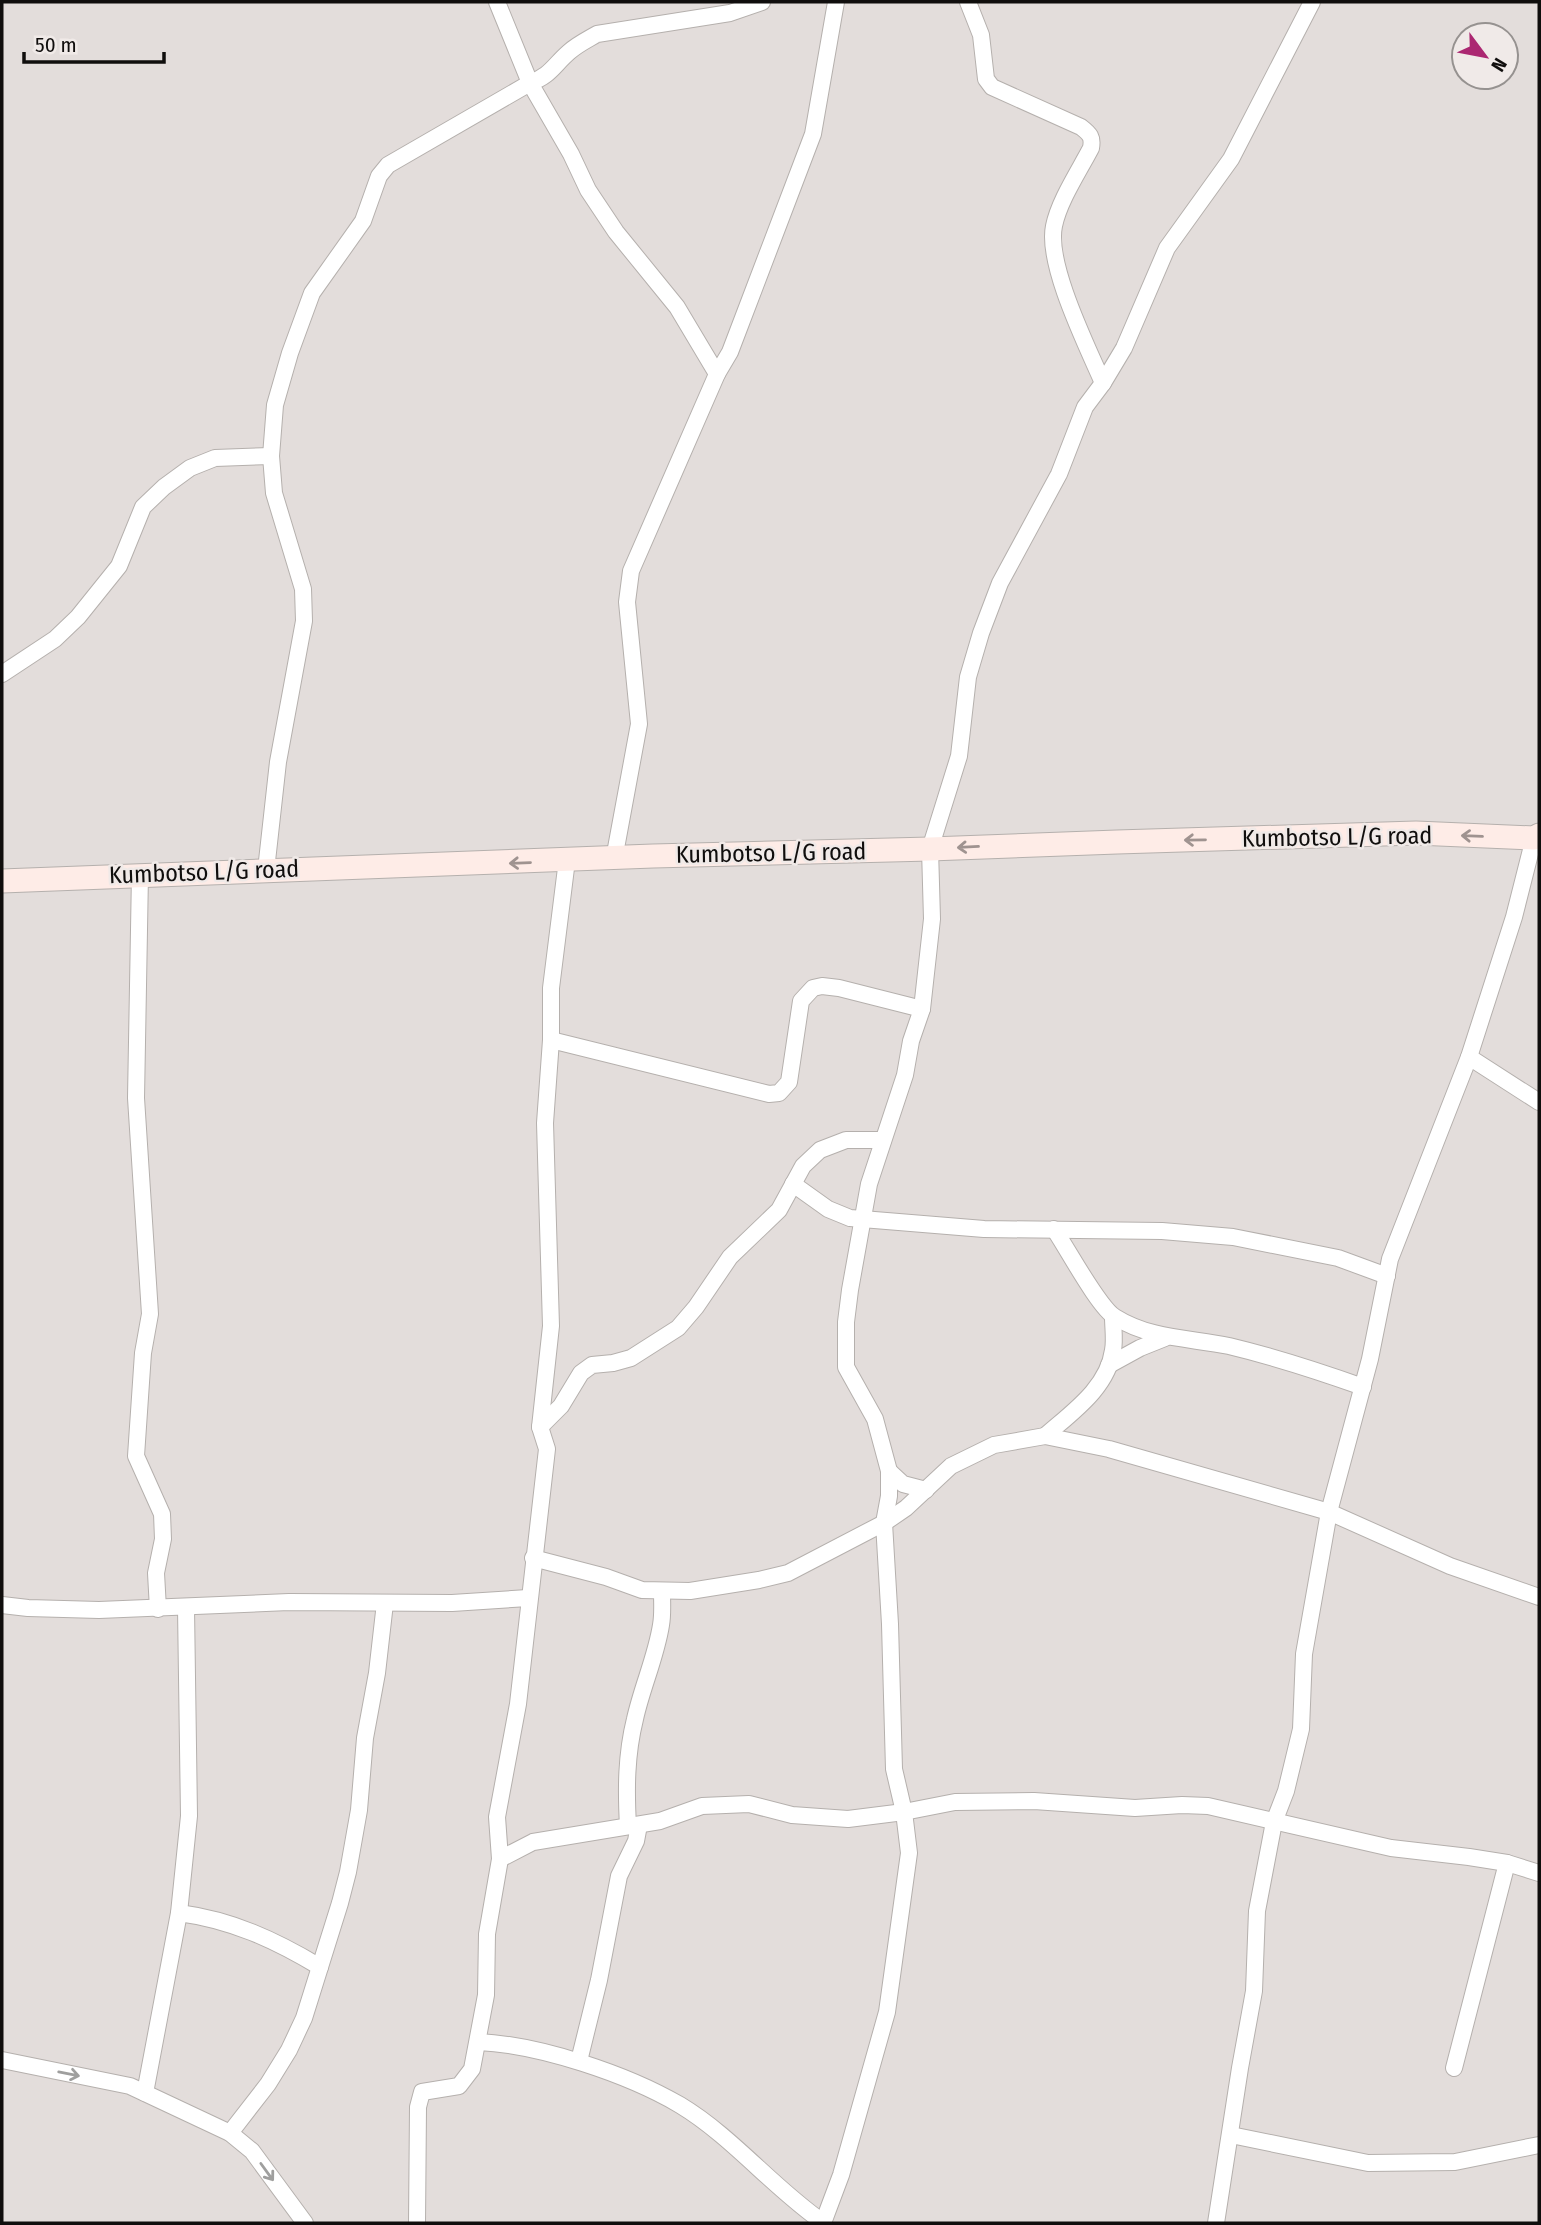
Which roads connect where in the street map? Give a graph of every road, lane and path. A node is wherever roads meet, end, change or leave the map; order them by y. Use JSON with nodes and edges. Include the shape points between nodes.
{"nodes":[{"id":1,"x":497,"y":2,"type":"edge"},
{"id":2,"x":762,"y":2,"type":"edge"},
{"id":3,"x":836,"y":2,"type":"edge"},
{"id":4,"x":968,"y":2,"type":"edge"},
{"id":5,"x":1312,"y":2,"type":"edge"},
{"id":6,"x":530,"y":83,"type":"junction"},
{"id":7,"x":717,"y":374,"type":"junction"},
{"id":8,"x":1103,"y":383,"type":"junction"},
{"id":9,"x":271,"y":456,"type":"junction"},
{"id":10,"x":2,"y":674,"type":"edge"},
{"id":11,"x":1536,"y":837,"type":"edge"},
{"id":12,"x":930,"y":849,"type":"junction"},
{"id":13,"x":614,"y":859,"type":"junction"},
{"id":14,"x":568,"y":860,"type":"junction"},
{"id":15,"x":266,"y":870,"type":"junction"},
{"id":16,"x":140,"y":874,"type":"junction"},
{"id":17,"x":2,"y":881,"type":"edge"},
{"id":18,"x":922,"y":1009,"type":"junction"},
{"id":19,"x":551,"y":1040,"type":"junction"},
{"id":20,"x":1469,"y":1057,"type":"junction"},
{"id":21,"x":1539,"y":1101,"type":"edge"},
{"id":22,"x":883,"y":1140,"type":"junction"},
{"id":23,"x":793,"y":1184,"type":"junction"},
{"id":24,"x":863,"y":1218,"type":"junction"},
{"id":25,"x":1054,"y":1229,"type":"junction"},
{"id":26,"x":1387,"y":1276,"type":"junction"},
{"id":27,"x":1113,"y":1317,"type":"junction"},
{"id":28,"x":1165,"y":1338,"type":"junction"},
{"id":29,"x":1109,"y":1365,"type":"junction"},
{"id":30,"x":1363,"y":1387,"type":"junction"},
{"id":31,"x":540,"y":1427,"type":"junction"},
{"id":32,"x":1045,"y":1436,"type":"junction"},
{"id":33,"x":889,"y":1471,"type":"junction"},
{"id":34,"x":926,"y":1490,"type":"junction"},
{"id":35,"x":1329,"y":1513,"type":"junction"},
{"id":36,"x":884,"y":1523,"type":"junction"},
{"id":37,"x":533,"y":1558,"type":"junction"},
{"id":38,"x":662,"y":1592,"type":"junction"},
{"id":39,"x":1539,"y":1597,"type":"edge"},
{"id":40,"x":528,"y":1598,"type":"junction"},
{"id":41,"x":385,"y":1603,"type":"junction"},
{"id":42,"x":2,"y":1605,"type":"edge"},
{"id":43,"x":186,"y":1608,"type":"junction"},
{"id":44,"x":158,"y":1609,"type":"junction"},
{"id":45,"x":904,"y":1812,"type":"junction"},
{"id":46,"x":1274,"y":1822,"type":"junction"},
{"id":47,"x":633,"y":1826,"type":"junction"},
{"id":48,"x":500,"y":1859,"type":"junction"},
{"id":49,"x":1507,"y":1863,"type":"junction"},
{"id":50,"x":1539,"y":1873,"type":"edge"},
{"id":51,"x":179,"y":1913,"type":"junction"},
{"id":52,"x":320,"y":1968,"type":"junction"},
{"id":53,"x":479,"y":2042,"type":"junction"},
{"id":54,"x":2,"y":2060,"type":"edge"},
{"id":55,"x":579,"y":2061,"type":"junction"},
{"id":56,"x":1454,"y":2068,"type":"dead end"},
{"id":57,"x":145,"y":2093,"type":"junction"},
{"id":58,"x":230,"y":2133,"type":"junction"},
{"id":59,"x":1231,"y":2135,"type":"junction"},
{"id":60,"x":1539,"y":2146,"type":"edge"},
{"id":61,"x":305,"y":2223,"type":"edge"},
{"id":62,"x":417,"y":2223,"type":"edge"},
{"id":63,"x":824,"y":2223,"type":"edge"},
{"id":64,"x":1216,"y":2223,"type":"edge"}],
"edges":[{"from":1,"to":6,"type":"street"},
{"from":2,"to":6,"type":"street","via":[[730,13],[597,34],[566,54],[545,77]]},
{"from":3,"to":7,"type":"street","via":[[813,134],[730,352]]},
{"from":4,"to":8,"type":"street","via":[[981,35],[986,79],[992,87],[1081,127],[1092,139],[1057,214],[1052,236],[1065,294]]},
{"from":5,"to":8,"type":"street","via":[[1231,159],[1167,248],[1124,348]]},
{"from":6,"to":7,"type":"street","via":[[588,190],[677,307]]},
{"from":6,"to":9,"type":"street","via":[[398,158],[379,176],[363,221],[312,293],[275,405]]},
{"from":7,"to":13,"type":"street","via":[[631,571],[627,602],[639,724]]},
{"from":8,"to":12,"type":"street","via":[[1085,407],[1059,474],[1000,583],[981,633],[968,677],[958,756]]},
{"from":9,"to":10,"type":"street","via":[[215,458],[190,468],[164,487],[143,507],[120,566],[102,589],[55,639]]},
{"from":9,"to":15,"type":"street","via":[[274,494],[303,589],[304,621],[278,762]]},
{"from":11,"to":12,"type":"main road","name":"Kumbotso L/G road","one_way":true,"via":[[1416,833]]},
{"from":11,"to":20,"type":"street"},
{"from":12,"to":13,"type":"main road","name":"Kumbotso L/G road"},
{"from":12,"to":18,"type":"street","via":[[932,919]]},
{"from":13,"to":14,"type":"main road","name":"Kumbotso L/G road"},
{"from":14,"to":15,"type":"main road","name":"Kumbotso L/G road","one_way":true},
{"from":14,"to":19,"type":"street","via":[[551,988]]},
{"from":15,"to":16,"type":"main road","name":"Kumbotso L/G road"},
{"from":16,"to":17,"type":"main road","name":"Kumbotso L/G road"},
{"from":16,"to":44,"type":"street","via":[[136,1098],[150,1314],[136,1456],[162,1514],[163,1539],[156,1573]]},
{"from":18,"to":19,"type":"street","via":[[839,988],[813,988],[801,1001],[789,1082],[779,1093],[769,1094]]},
{"from":18,"to":22,"type":"street"},
{"from":19,"to":31,"type":"street","via":[[545,1124],[551,1326]]},
{"from":20,"to":21,"type":"street"},
{"from":20,"to":26,"type":"street"},
{"from":22,"to":23,"type":"street","via":[[846,1140],[820,1150]]},
{"from":22,"to":24,"type":"street"},
{"from":23,"to":24,"type":"street","via":[[840,1215]]},
{"from":23,"to":31,"type":"street","via":[[779,1210],[730,1257],[678,1328],[631,1358],[592,1365]]},
{"from":24,"to":25,"type":"street","via":[[984,1229]]},
{"from":24,"to":33,"type":"street","via":[[846,1322],[846,1367],[875,1419]]},
{"from":25,"to":26,"type":"street","via":[[1233,1237],[1338,1258]]},
{"from":25,"to":27,"type":"street"},
{"from":26,"to":30,"type":"street"},
{"from":27,"to":28,"type":"street"},
{"from":27,"to":29,"type":"street","via":[[1114,1350]]},
{"from":28,"to":29,"type":"street"},
{"from":28,"to":30,"type":"street","via":[[1289,1361]]},
{"from":29,"to":32,"type":"street","via":[[1077,1409]]},
{"from":30,"to":35,"type":"street"},
{"from":31,"to":37,"type":"street","via":[[547,1449]]},
{"from":32,"to":34,"type":"street","via":[[983,1450],[951,1466]]},
{"from":32,"to":35,"type":"street","via":[[1109,1449]]},
{"from":33,"to":34,"type":"street","via":[[903,1485]]},
{"from":33,"to":36,"type":"street"},
{"from":34,"to":36,"type":"street"},
{"from":35,"to":39,"type":"street","via":[[1450,1566]]},
{"from":35,"to":46,"type":"street","via":[[1304,1654],[1301,1729]]},
{"from":36,"to":38,"type":"street","via":[[788,1573]]},
{"from":36,"to":45,"type":"street","via":[[894,1769]]},
{"from":37,"to":38,"type":"street"},
{"from":37,"to":40,"type":"street"},
{"from":38,"to":47,"type":"street","via":[[662,1623],[628,1756],[626,1788]]},
{"from":40,"to":41,"type":"street"},
{"from":40,"to":48,"type":"street","via":[[518,1704],[497,1817]]},
{"from":41,"to":43,"type":"street"},
{"from":41,"to":52,"type":"street","via":[[359,1810]]},
{"from":42,"to":44,"type":"street"},
{"from":43,"to":44,"type":"street"},
{"from":43,"to":51,"type":"street","via":[[189,1816]]},
{"from":45,"to":46,"type":"street","via":[[966,1802],[1135,1808],[1182,1805],[1208,1806]]},
{"from":45,"to":47,"type":"street","via":[[848,1819],[792,1815],[750,1804],[719,1805]]},
{"from":45,"to":63,"type":"street","via":[[909,1853],[887,2012]]},
{"from":46,"to":49,"type":"street","via":[[1391,1848]]},
{"from":46,"to":59,"type":"street","via":[[1257,1911],[1254,1991]]},
{"from":47,"to":48,"type":"street","via":[[533,1842]]},
{"from":47,"to":55,"type":"street","via":[[636,1841],[619,1876]]},
{"from":48,"to":53,"type":"street","via":[[487,1934],[486,1995]]},
{"from":49,"to":50,"type":"street"},
{"from":49,"to":56,"type":"street"},
{"from":51,"to":52,"type":"street","via":[[233,1924],[287,1947]]},
{"from":51,"to":57,"type":"street"},
{"from":52,"to":58,"type":"street","via":[[289,2050]]},
{"from":53,"to":55,"type":"street"},
{"from":53,"to":62,"type":"street","via":[[472,2068],[459,2086],[420,2096]]},
{"from":54,"to":57,"type":"street","one_way":true},
{"from":55,"to":63,"type":"street","via":[[681,2106]]},
{"from":57,"to":58,"type":"street"},
{"from":58,"to":61,"type":"street","one_way":true,"via":[[252,2151]]},
{"from":59,"to":60,"type":"street","via":[[1368,2163],[1455,2162]]},
{"from":59,"to":64,"type":"street"}]}
